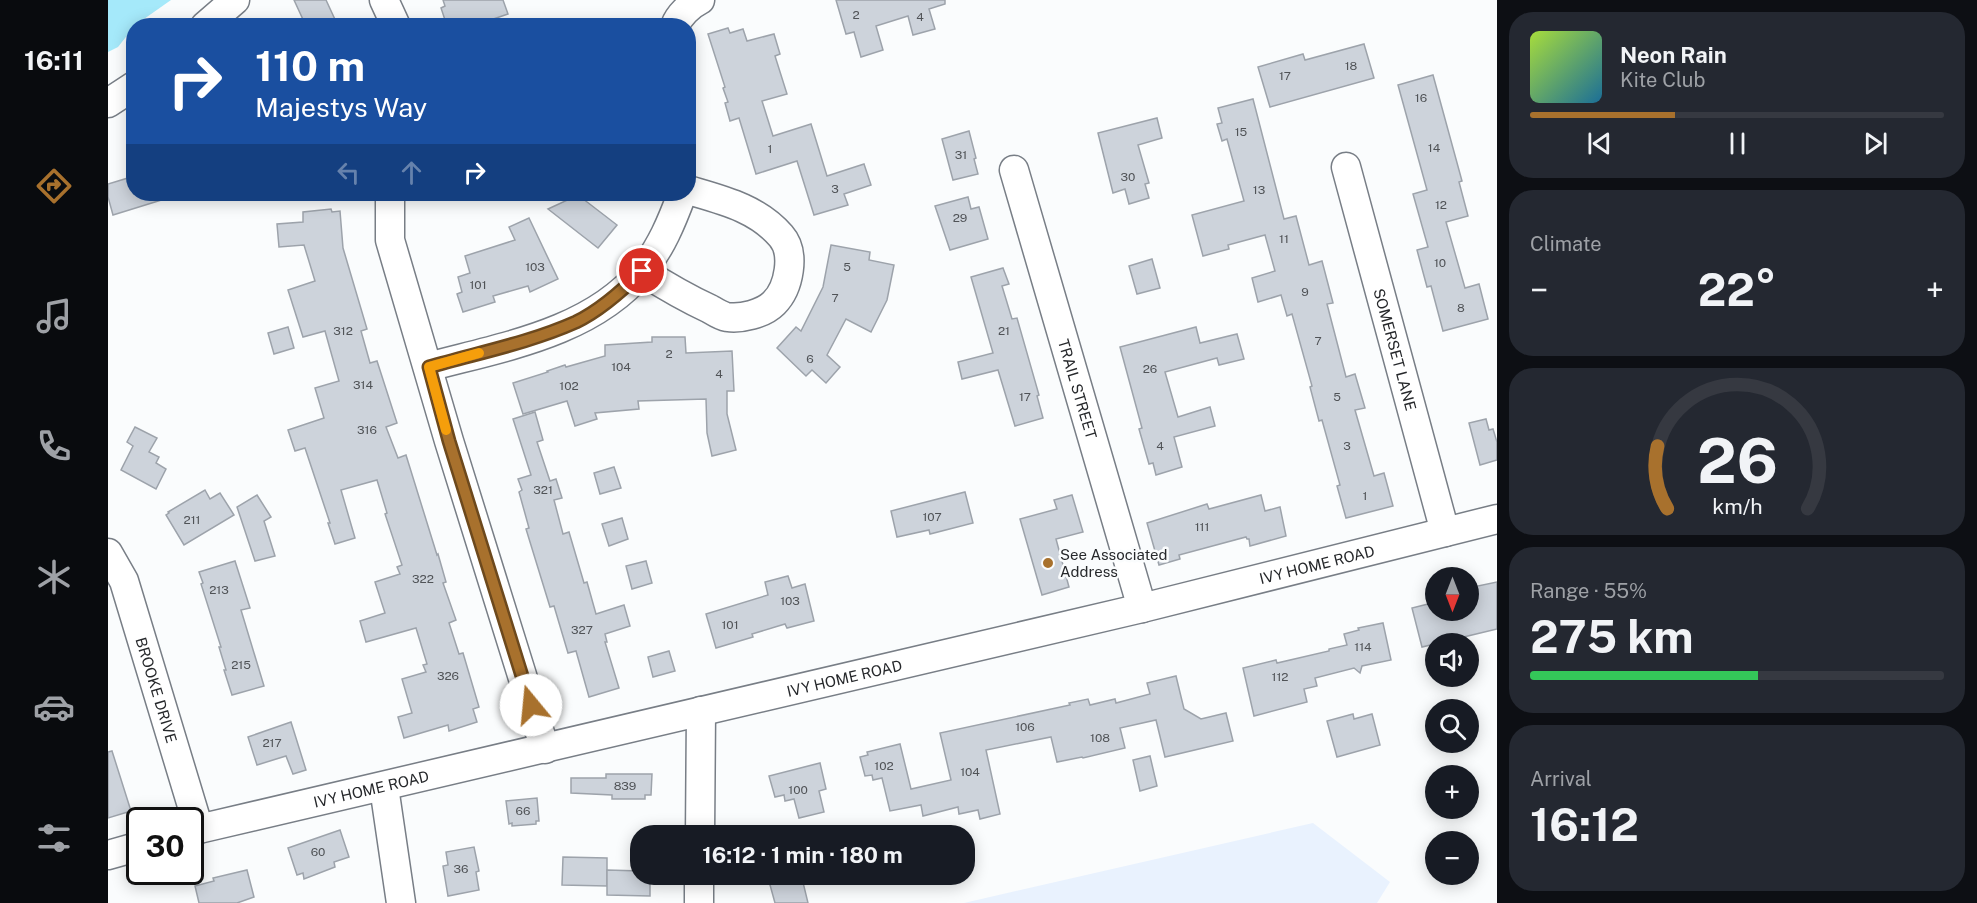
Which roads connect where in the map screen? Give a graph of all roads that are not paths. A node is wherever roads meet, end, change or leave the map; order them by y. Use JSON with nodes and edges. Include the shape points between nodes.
{"nodes":[{"id":1,"x":235,"y":0,"type":"edge"},
{"id":2,"x":384,"y":0,"type":"edge"},
{"id":3,"x":700,"y":0,"type":"edge"},
{"id":4,"x":214,"y":18,"type":"edge"},
{"id":5,"x":392,"y":18,"type":"edge"},
{"id":6,"x":679,"y":18,"type":"edge"},
{"id":7,"x":126,"y":91,"type":"edge"},
{"id":8,"x":108,"y":103,"type":"edge"},
{"id":9,"x":1346,"y":167,"type":"dead end"},
{"id":10,"x":1014,"y":170,"type":"dead end"},
{"id":11,"x":696,"y":192,"type":"edge"},
{"id":12,"x":390,"y":201,"type":"edge"},
{"id":13,"x":679,"y":201,"type":"edge"},
{"id":14,"x":642,"y":271,"type":"junction"},
{"id":15,"x":429,"y":367,"type":"junction"},
{"id":16,"x":1497,"y":519,"type":"edge"},
{"id":17,"x":1445,"y":532,"type":"junction"},
{"id":18,"x":108,"y":553,"type":"edge"},
{"id":19,"x":1142,"y":608,"type":"junction"},
{"id":20,"x":700,"y":711,"type":"junction"},
{"id":21,"x":545,"y":749,"type":"junction"},
{"id":22,"x":384,"y":787,"type":"junction"},
{"id":23,"x":188,"y":807,"type":"edge"},
{"id":24,"x":700,"y":825,"type":"edge"},
{"id":25,"x":204,"y":828,"type":"edge"},
{"id":26,"x":126,"y":850,"type":"edge"},
{"id":27,"x":108,"y":855,"type":"edge"},
{"id":28,"x":699,"y":885,"type":"edge"},
{"id":29,"x":401,"y":903,"type":"edge"},
{"id":30,"x":699,"y":903,"type":"edge"}],
"edges":[{"from":1,"to":4,"type":"street"},
{"from":2,"to":5,"type":"street"},
{"from":3,"to":6,"type":"street"},
{"from":7,"to":8,"type":"street"},
{"from":9,"to":17,"type":"street","name":"SOMERSET LANE"},
{"from":10,"to":19,"type":"street","name":"TRAIL STREET"},
{"from":11,"to":14,"type":"street","via":[[733,203],[764,218],[784,238],[790,260],[784,289],[773,304],[752,315],[726,317]]},
{"from":12,"to":15,"type":"street","via":[[390,240]]},
{"from":13,"to":14,"type":"street","via":[[663,240]]},
{"from":14,"to":15,"type":"street","via":[[619,294],[577,321]]},
{"from":15,"to":21,"type":"street"},
{"from":16,"to":17,"type":"street","name":"IVY HOME ROAD"},
{"from":17,"to":19,"type":"street","name":"IVY HOME ROAD"},
{"from":18,"to":23,"type":"street","name":"BROOKE DRIVE","via":[[124,581]]},
{"from":19,"to":20,"type":"street","name":"IVY HOME ROAD"},
{"from":20,"to":21,"type":"street","name":"IVY HOME ROAD"},
{"from":20,"to":24,"type":"street"},
{"from":21,"to":22,"type":"street","name":"IVY HOME ROAD"},
{"from":22,"to":25,"type":"street","name":"IVY HOME ROAD"},
{"from":22,"to":29,"type":"street"},
{"from":26,"to":27,"type":"street"},
{"from":28,"to":30,"type":"street"}]}
